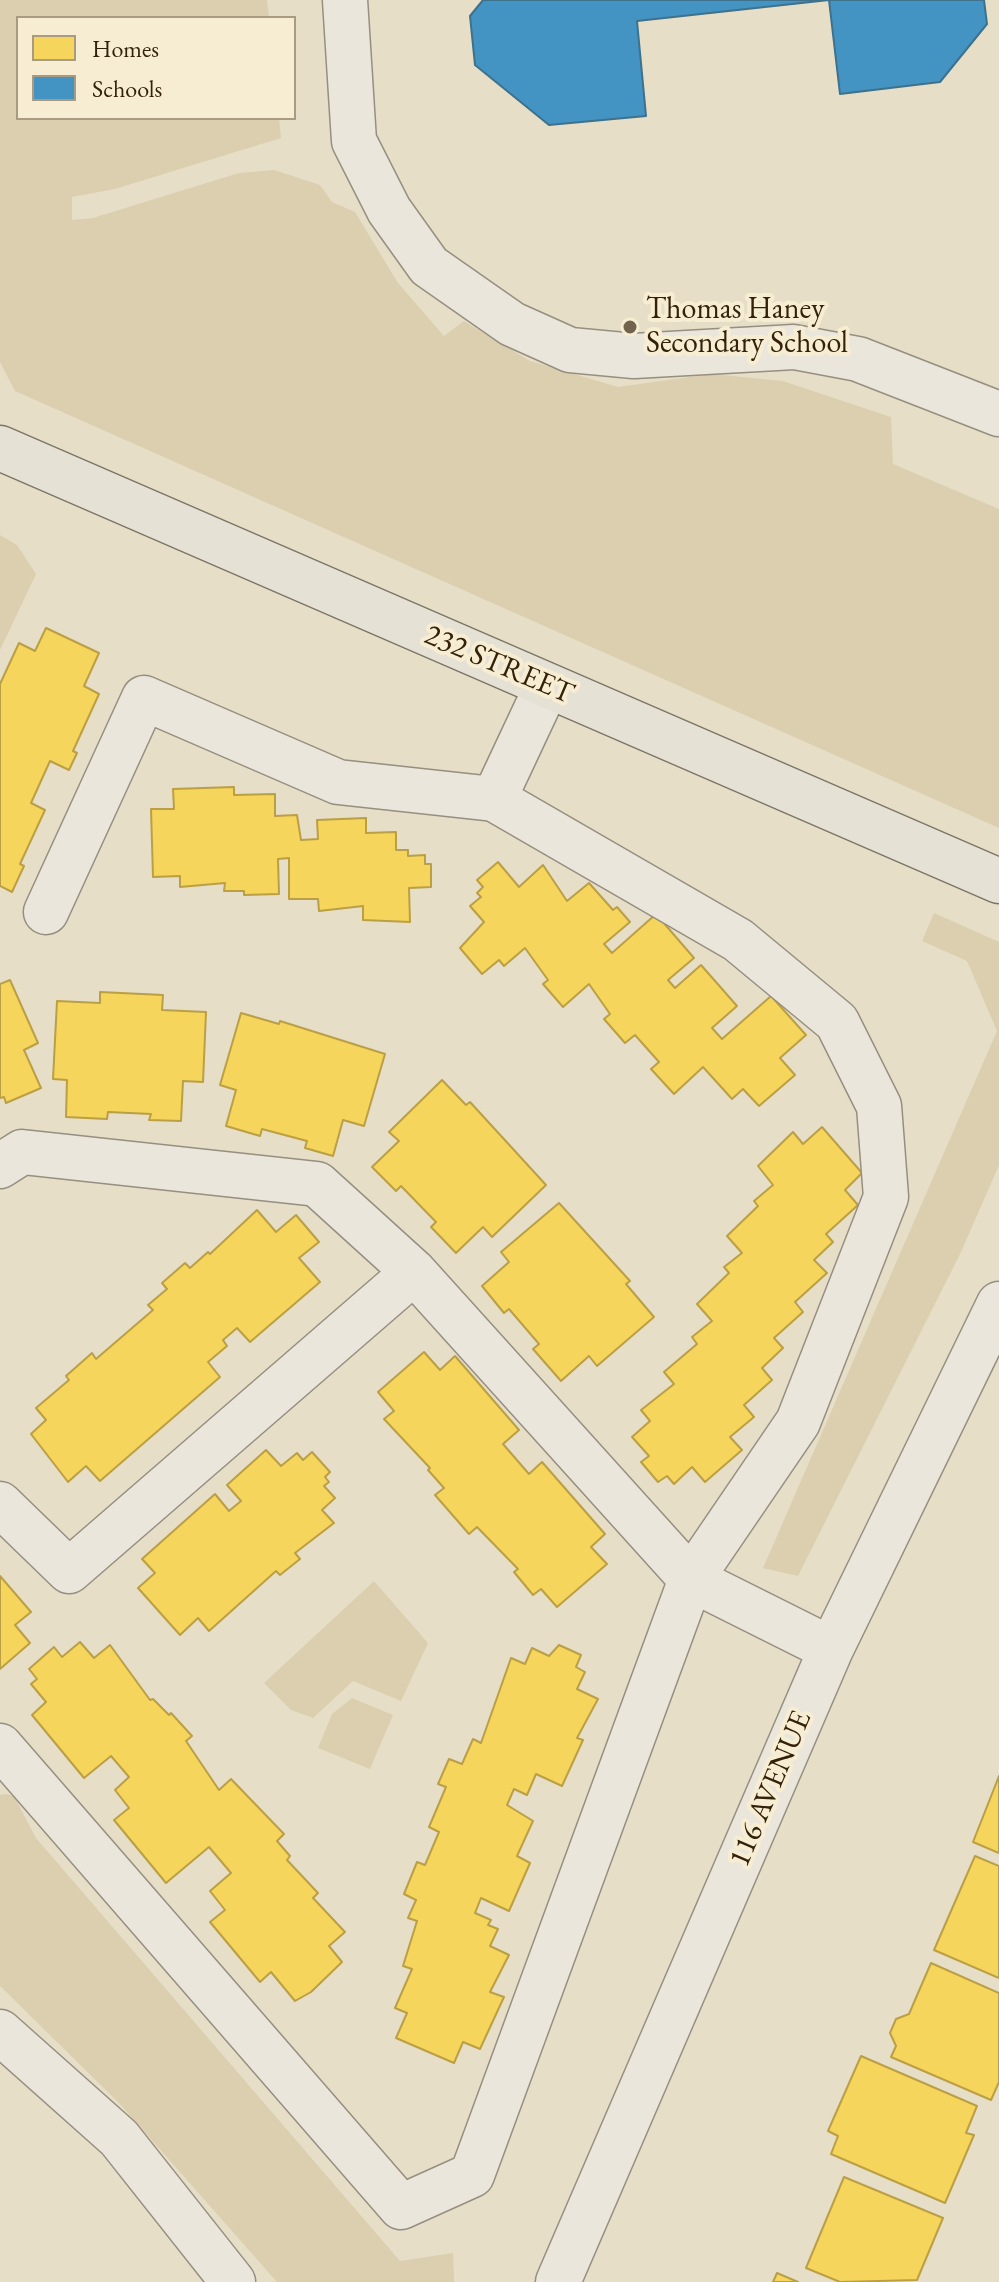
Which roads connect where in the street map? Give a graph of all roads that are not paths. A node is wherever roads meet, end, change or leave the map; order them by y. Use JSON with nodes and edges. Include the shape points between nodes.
{"nodes":[{"id":1,"x":345,"y":0,"type":"edge"},
{"id":2,"x":999,"y":414,"type":"edge"},
{"id":3,"x":0,"y":448,"type":"edge"},
{"id":4,"x":547,"y":686,"type":"junction"},
{"id":5,"x":494,"y":799,"type":"junction"},
{"id":6,"x":999,"y":881,"type":"edge"},
{"id":7,"x":46,"y":912,"type":"dead end"},
{"id":8,"x":0,"y":1166,"type":"edge"},
{"id":9,"x":414,"y":1272,"type":"junction"},
{"id":10,"x":999,"y":1304,"type":"edge"},
{"id":11,"x":0,"y":1504,"type":"edge"},
{"id":12,"x":691,"y":1579,"type":"junction"},
{"id":13,"x":831,"y":1649,"type":"junction"},
{"id":14,"x":0,"y":1746,"type":"edge"},
{"id":15,"x":0,"y":2032,"type":"edge"},
{"id":16,"x":233,"y":2282,"type":"edge"},
{"id":17,"x":558,"y":2282,"type":"edge"}],
"edges":[{"from":1,"to":2,"type":"street","via":[[354,141],[389,210],[429,266],[512,324],[570,350],[634,356],[794,347],[858,359]]},
{"from":3,"to":4,"type":"main road","name":"232 STREET"},
{"from":4,"to":5,"type":"street"},
{"from":4,"to":6,"type":"main road","name":"232 STREET"},
{"from":5,"to":7,"type":"street","via":[[338,782],[144,698]]},
{"from":5,"to":12,"type":"street","via":[[738,940],[837,1022],[879,1106],[886,1197],[798,1422]]},
{"from":8,"to":9,"type":"street","via":[[22,1152],[317,1184]]},
{"from":9,"to":11,"type":"street","via":[[69,1571]]},
{"from":9,"to":12,"type":"street"},
{"from":10,"to":13,"type":"street","name":"116 AVENUE"},
{"from":12,"to":13,"type":"street"},
{"from":12,"to":14,"type":"street","via":[[472,2175],[401,2207]]},
{"from":13,"to":17,"type":"street","name":"116 AVENUE"},
{"from":15,"to":16,"type":"street","via":[[119,2138]]}]}
